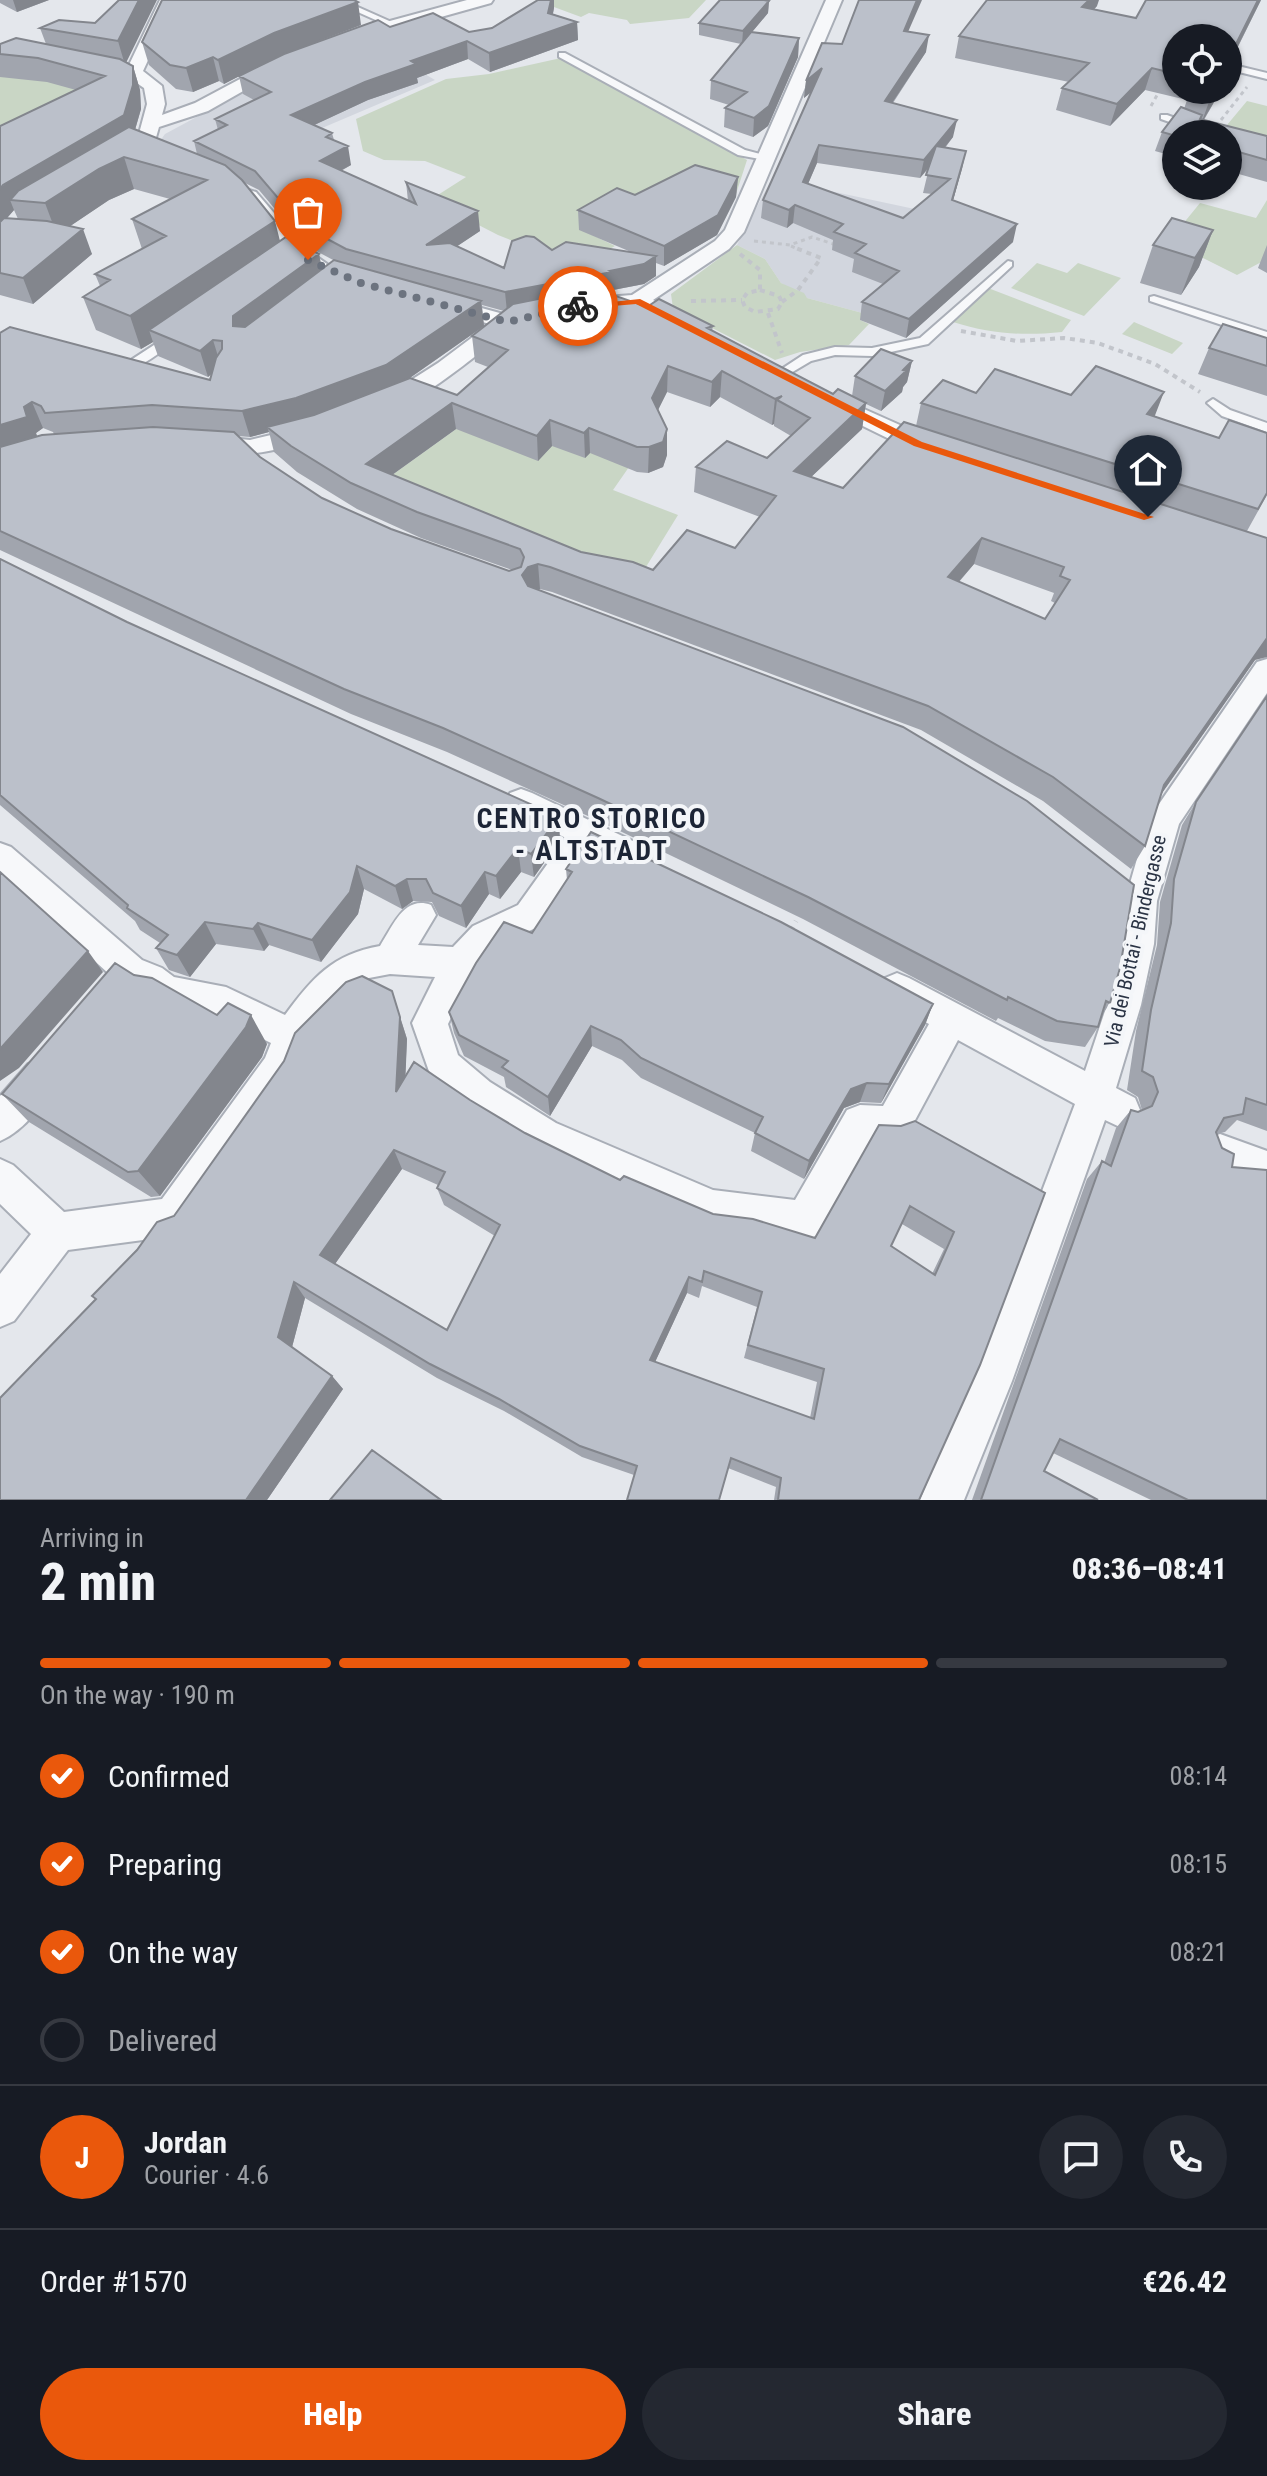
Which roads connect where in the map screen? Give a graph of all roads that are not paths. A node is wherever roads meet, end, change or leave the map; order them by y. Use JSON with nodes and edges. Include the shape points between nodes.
{"nodes":[{"id":1,"x":168,"y":0,"type":"edge"},
{"id":2,"x":335,"y":0,"type":"edge"},
{"id":3,"x":834,"y":0,"type":"edge"},
{"id":4,"x":478,"y":1,"type":"edge"},
{"id":5,"x":392,"y":24,"type":"junction"},
{"id":6,"x":327,"y":46,"type":"edge"},
{"id":7,"x":562,"y":55,"type":"dead end"},
{"id":8,"x":289,"y":61,"type":"edge"},
{"id":9,"x":83,"y":65,"type":"edge"},
{"id":10,"x":1242,"y":70,"type":"dead end"},
{"id":11,"x":126,"y":71,"type":"junction"},
{"id":12,"x":1262,"y":74,"type":"edge"},
{"id":13,"x":1164,"y":117,"type":"dead end"},
{"id":14,"x":1173,"y":120,"type":"edge"},
{"id":15,"x":766,"y":157,"type":"junction"},
{"id":16,"x":227,"y":183,"type":"edge"},
{"id":17,"x":1008,"y":264,"type":"dead end"},
{"id":18,"x":330,"y":271,"type":"edge"},
{"id":19,"x":420,"y":298,"type":"edge"},
{"id":20,"x":1154,"y":299,"type":"dead end"},
{"id":21,"x":637,"y":301,"type":"junction"},
{"id":22,"x":507,"y":322,"type":"junction"},
{"id":23,"x":180,"y":331,"type":"edge"},
{"id":24,"x":704,"y":335,"type":"edge"},
{"id":25,"x":1267,"y":336,"type":"edge"},
{"id":26,"x":104,"y":360,"type":"edge"},
{"id":27,"x":755,"y":361,"type":"edge"},
{"id":28,"x":796,"y":383,"type":"junction"},
{"id":29,"x":1213,"y":403,"type":"road end"},
{"id":30,"x":373,"y":411,"type":"edge"},
{"id":31,"x":332,"y":427,"type":"edge"},
{"id":32,"x":1267,"y":428,"type":"edge"},
{"id":33,"x":187,"y":443,"type":"edge"},
{"id":34,"x":250,"y":448,"type":"junction"},
{"id":35,"x":958,"y":458,"type":"edge"},
{"id":36,"x":268,"y":468,"type":"edge"},
{"id":37,"x":1267,"y":670,"type":"edge"},
{"id":38,"x":495,"y":790,"type":"edge"},
{"id":39,"x":587,"y":833,"type":"junction"},
{"id":40,"x":0,"y":856,"type":"edge"},
{"id":41,"x":655,"y":866,"type":"edge"},
{"id":42,"x":419,"y":915,"type":"dead end"},
{"id":43,"x":390,"y":959,"type":"junction"},
{"id":44,"x":460,"y":963,"type":"junction"},
{"id":45,"x":874,"y":976,"type":"edge"},
{"id":46,"x":951,"y":1019,"type":"junction"},
{"id":47,"x":291,"y":1035,"type":"junction"},
{"id":48,"x":60,"y":1053,"type":"edge"},
{"id":49,"x":1108,"y":1104,"type":"junction"},
{"id":50,"x":5,"y":1117,"type":"edge"},
{"id":51,"x":1220,"y":1152,"type":"edge"},
{"id":52,"x":1267,"y":1170,"type":"edge"},
{"id":53,"x":0,"y":1178,"type":"edge"},
{"id":54,"x":57,"y":1232,"type":"junction"},
{"id":55,"x":0,"y":1307,"type":"edge"},
{"id":56,"x":942,"y":1500,"type":"edge"}],
"edges":[{"from":1,"to":11,"type":"street"},
{"from":2,"to":5,"type":"lane"},
{"from":3,"to":15,"type":"street"},
{"from":4,"to":5,"type":"street"},
{"from":5,"to":6,"type":"street"},
{"from":7,"to":15,"type":"lane","via":[[742,153]]},
{"from":8,"to":11,"type":"street","via":[[186,114],[146,143],[156,104],[153,86]]},
{"from":9,"to":11,"type":"street"},
{"from":10,"to":12,"type":"lane"},
{"from":13,"to":14,"type":"lane"},
{"from":15,"to":21,"type":"street","via":[[726,240]]},
{"from":16,"to":18,"type":"street","via":[[251,197],[290,255]]},
{"from":17,"to":28,"type":"lane","via":[[924,341],[807,358]]},
{"from":19,"to":22,"type":"street"},
{"from":20,"to":25,"type":"lane"},
{"from":21,"to":22,"type":"street","via":[[601,302]]},
{"from":21,"to":24,"type":"street"},
{"from":22,"to":30,"type":"street","via":[[400,399]]},
{"from":23,"to":26,"type":"lane","via":[[130,366]]},
{"from":27,"to":28,"type":"street"},
{"from":28,"to":35,"type":"street","via":[[904,438]]},
{"from":29,"to":32,"type":"lane"},
{"from":31,"to":34,"type":"street"},
{"from":33,"to":34,"type":"street"},
{"from":34,"to":36,"type":"street"},
{"from":37,"to":49,"type":"street","name":"Via dei Bottai - Bindergasse","via":[[1164,820],[1130,891],[1129,983]]},
{"from":38,"to":39,"type":"street"},
{"from":39,"to":41,"type":"street"},
{"from":39,"to":44,"type":"street","via":[[530,915],[485,936]]},
{"from":40,"to":47,"type":"street","via":[[120,983],[150,979],[167,992],[214,998]]},
{"from":42,"to":43,"type":"street"},
{"from":43,"to":44,"type":"street"},
{"from":43,"to":47,"type":"street","via":[[362,964],[326,987]]},
{"from":44,"to":46,"type":"street","via":[[430,1023],[444,1065],[477,1094],[543,1136],[712,1209],[805,1221],[860,1123],[893,1124]]},
{"from":45,"to":46,"type":"street"},
{"from":46,"to":49,"type":"street"},
{"from":47,"to":54,"type":"street","via":[[279,1068],[173,1217]]},
{"from":48,"to":50,"type":"street"},
{"from":49,"to":56,"type":"street","name":"Via dei Bottai - Bindergasse","via":[[1051,1222]]},
{"from":51,"to":52,"type":"street"},
{"from":53,"to":54,"type":"street"},
{"from":54,"to":55,"type":"street"}]}
